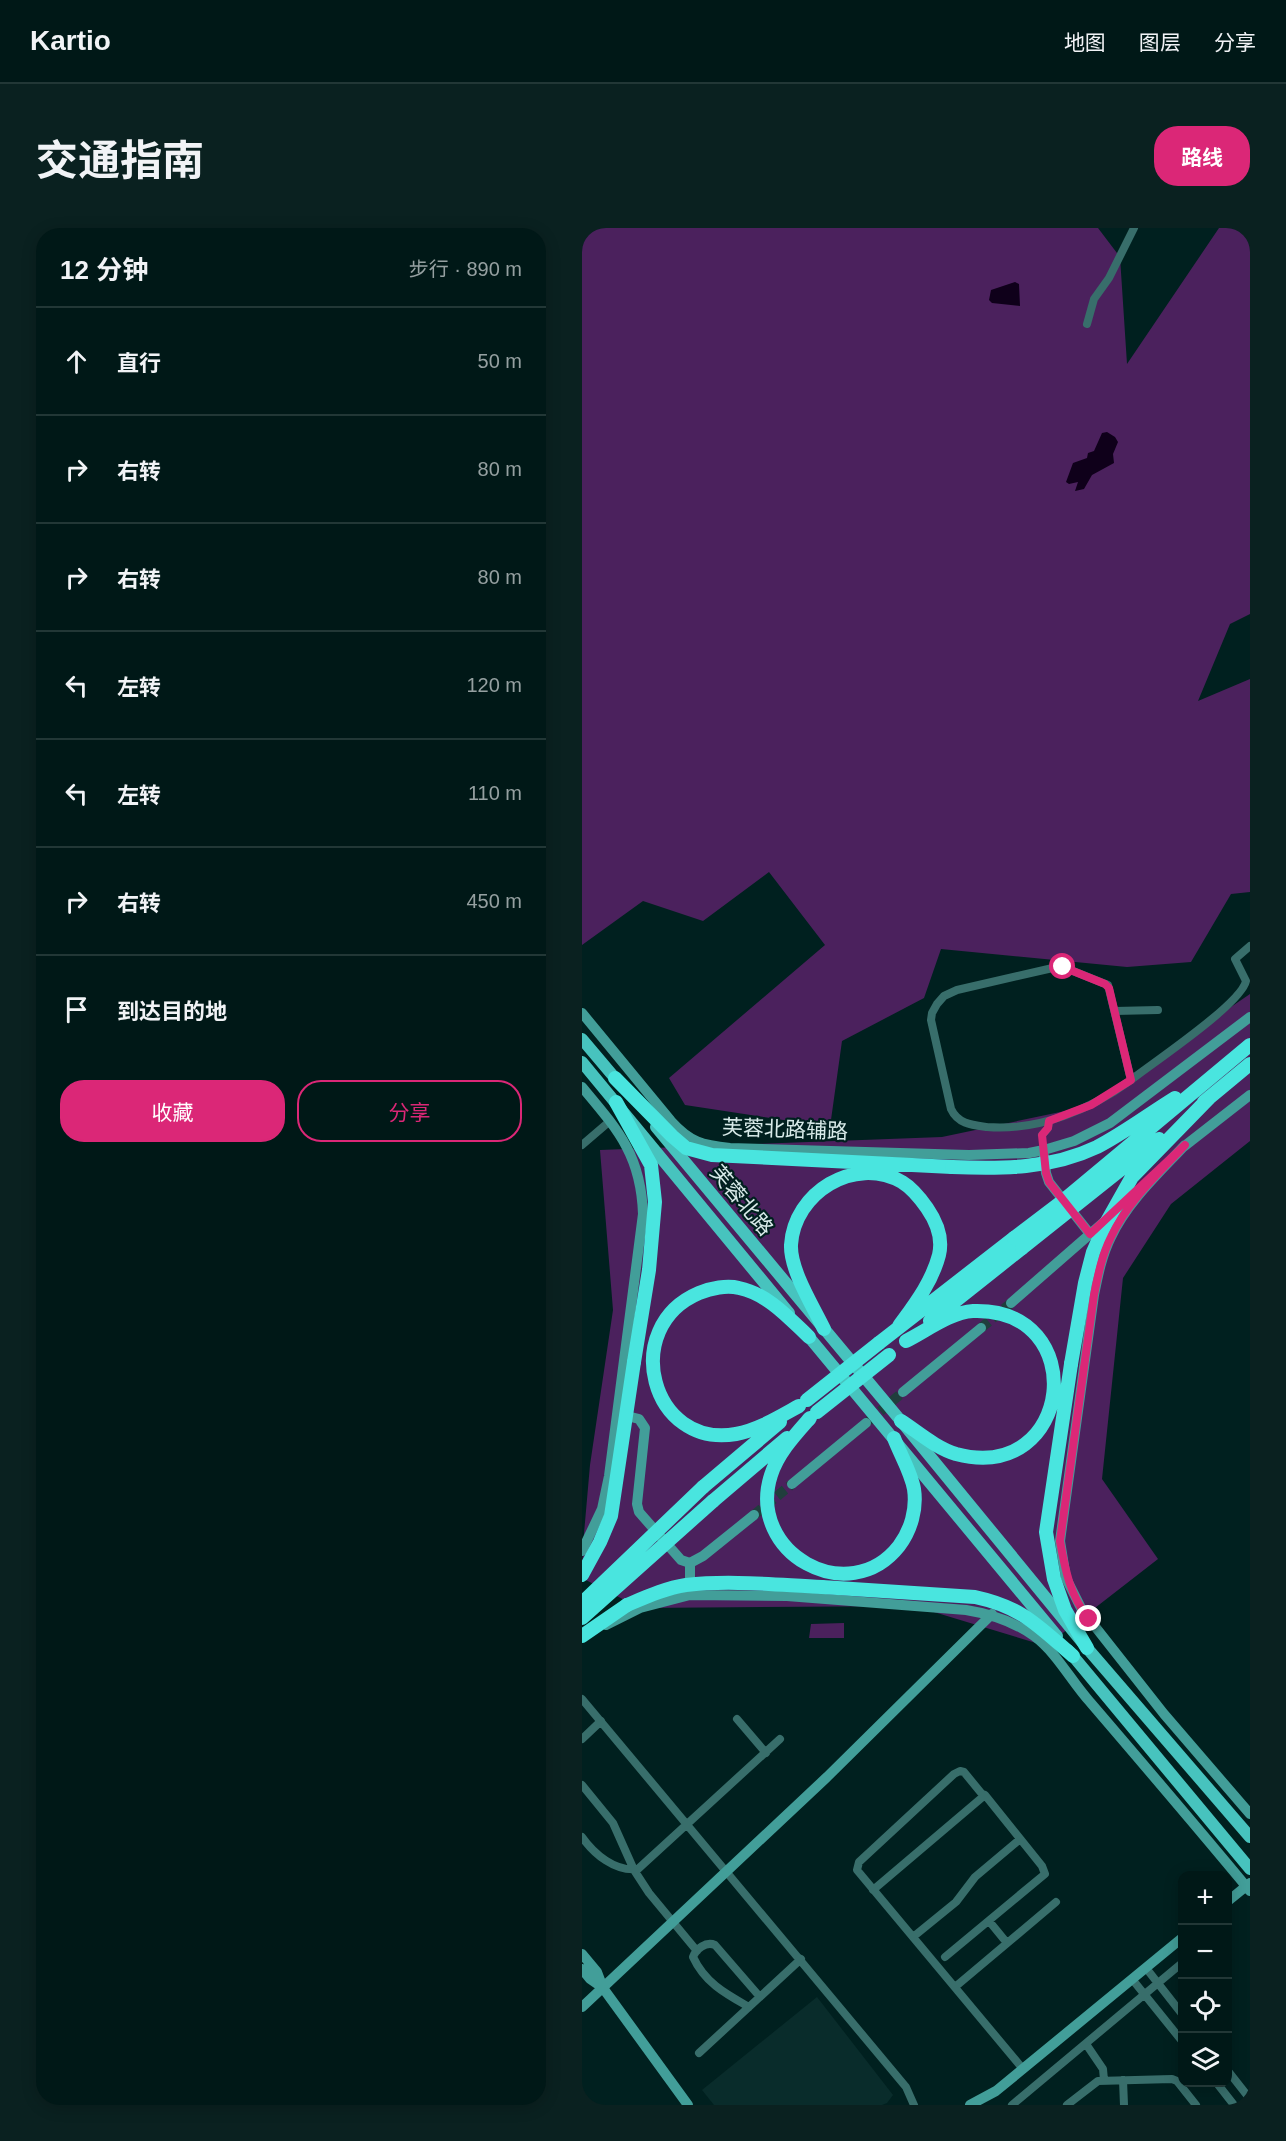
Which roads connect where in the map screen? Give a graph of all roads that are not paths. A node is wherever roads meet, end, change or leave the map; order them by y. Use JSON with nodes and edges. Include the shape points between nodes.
{"nodes":[{"id":1,"x":1134,"y":228,"type":"edge"},
{"id":2,"x":1087,"y":324,"type":"dead end"},
{"id":3,"x":1250,"y":946,"type":"edge"},
{"id":4,"x":1158,"y":1010,"type":"dead end"},
{"id":5,"x":1115,"y":1011,"type":"junction"},
{"id":6,"x":582,"y":1014,"type":"edge"},
{"id":7,"x":1250,"y":1017,"type":"edge"},
{"id":8,"x":582,"y":1039,"type":"edge"},
{"id":9,"x":1250,"y":1045,"type":"edge"},
{"id":10,"x":582,"y":1062,"type":"edge"},
{"id":11,"x":1250,"y":1064,"type":"edge"},
{"id":12,"x":1217,"y":1071,"type":"junction"},
{"id":13,"x":615,"y":1078,"type":"junction"},
{"id":14,"x":1131,"y":1080,"type":"junction"},
{"id":15,"x":582,"y":1087,"type":"edge"},
{"id":16,"x":1250,"y":1095,"type":"edge"},
{"id":17,"x":1209,"y":1098,"type":"junction"},
{"id":18,"x":616,"y":1102,"type":"junction"},
{"id":19,"x":610,"y":1121,"type":"junction"},
{"id":20,"x":1049,"y":1121,"type":"junction"},
{"id":21,"x":1030,"y":1124,"type":"junction"},
{"id":22,"x":1042,"y":1135,"type":"junction"},
{"id":23,"x":582,"y":1145,"type":"edge"},
{"id":24,"x":1185,"y":1145,"type":"junction"},
{"id":25,"x":1044,"y":1150,"type":"junction"},
{"id":26,"x":1090,"y":1234,"type":"junction"},
{"id":27,"x":1018,"y":1243,"type":"junction"},
{"id":28,"x":1011,"y":1303,"type":"tunnel mouth"},
{"id":29,"x":899,"y":1326,"type":"junction"},
{"id":30,"x":981,"y":1328,"type":"tunnel mouth"},
{"id":31,"x":824,"y":1329,"type":"junction"},
{"id":32,"x":809,"y":1337,"type":"junction"},
{"id":33,"x":906,"y":1341,"type":"junction"},
{"id":34,"x":903,"y":1392,"type":"tunnel mouth"},
{"id":35,"x":803,"y":1403,"type":"junction"},
{"id":36,"x":616,"y":1413,"type":"junction"},
{"id":37,"x":814,"y":1415,"type":"junction"},
{"id":38,"x":901,"y":1421,"type":"junction"},
{"id":39,"x":866,"y":1423,"type":"tunnel mouth"},
{"id":40,"x":894,"y":1438,"type":"junction"},
{"id":41,"x":792,"y":1484,"type":"tunnel mouth"},
{"id":42,"x":754,"y":1515,"type":"tunnel mouth"},
{"id":43,"x":582,"y":1551,"type":"edge"},
{"id":44,"x":690,"y":1563,"type":"junction"},
{"id":45,"x":582,"y":1575,"type":"edge"},
{"id":46,"x":690,"y":1595,"type":"junction"},
{"id":47,"x":582,"y":1603,"type":"edge"},
{"id":48,"x":992,"y":1614,"type":"junction"},
{"id":49,"x":582,"y":1618,"type":"edge"},
{"id":50,"x":582,"y":1636,"type":"edge"},
{"id":51,"x":582,"y":1643,"type":"edge"},
{"id":52,"x":1087,"y":1648,"type":"junction"},
{"id":53,"x":1073,"y":1656,"type":"junction"},
{"id":54,"x":582,"y":1699,"type":"edge"},
{"id":55,"x":737,"y":1719,"type":"dead end"},
{"id":56,"x":601,"y":1721,"type":"junction"},
{"id":57,"x":582,"y":1738,"type":"edge"},
{"id":58,"x":780,"y":1740,"type":"dead end"},
{"id":59,"x":766,"y":1753,"type":"junction"},
{"id":60,"x":582,"y":1785,"type":"edge"},
{"id":61,"x":985,"y":1795,"type":"junction"},
{"id":62,"x":1250,"y":1814,"type":"edge"},
{"id":63,"x":687,"y":1825,"type":"junction"},
{"id":64,"x":582,"y":1837,"type":"edge"},
{"id":65,"x":1250,"y":1837,"type":"edge"},
{"id":66,"x":1019,"y":1840,"type":"junction"},
{"id":67,"x":1250,"y":1869,"type":"edge"},
{"id":68,"x":634,"y":1870,"type":"junction"},
{"id":69,"x":727,"y":1872,"type":"junction"},
{"id":70,"x":1249,"y":1886,"type":"edge"},
{"id":71,"x":873,"y":1890,"type":"junction"},
{"id":72,"x":1232,"y":1898,"type":"edge"},
{"id":73,"x":1056,"y":1902,"type":"dead end"},
{"id":74,"x":989,"y":1921,"type":"junction"},
{"id":75,"x":672,"y":1924,"type":"junction"},
{"id":76,"x":913,"y":1937,"type":"junction"},
{"id":77,"x":1178,"y":1941,"type":"edge"},
{"id":78,"x":1007,"y":1943,"type":"junction"},
{"id":79,"x":697,"y":1951,"type":"junction"},
{"id":80,"x":582,"y":1954,"type":"edge"},
{"id":81,"x":945,"y":1957,"type":"dead end"},
{"id":82,"x":801,"y":1959,"type":"junction"},
{"id":83,"x":1178,"y":1966,"type":"edge"},
{"id":84,"x":1146,"y":1968,"type":"junction"},
{"id":85,"x":582,"y":1969,"type":"edge"},
{"id":86,"x":1132,"y":1979,"type":"junction"},
{"id":87,"x":1158,"y":1983,"type":"junction"},
{"id":88,"x":955,"y":1987,"type":"junction"},
{"id":89,"x":603,"y":1988,"type":"junction"},
{"id":90,"x":1145,"y":1994,"type":"junction"},
{"id":91,"x":760,"y":1997,"type":"junction"},
{"id":92,"x":582,"y":2007,"type":"edge"},
{"id":93,"x":749,"y":2007,"type":"junction"},
{"id":94,"x":1178,"y":2009,"type":"edge"},
{"id":95,"x":1178,"y":2036,"type":"edge"},
{"id":96,"x":1086,"y":2044,"type":"junction"},
{"id":97,"x":699,"y":2053,"type":"dead end"},
{"id":98,"x":1023,"y":2069,"type":"junction"},
{"id":99,"x":1232,"y":2077,"type":"edge"},
{"id":100,"x":1104,"y":2080,"type":"junction"},
{"id":101,"x":1123,"y":2080,"type":"junction"},
{"id":102,"x":1220,"y":2087,"type":"edge"},
{"id":103,"x":1250,"y":2100,"type":"edge"},
{"id":104,"x":688,"y":2105,"type":"edge"},
{"id":105,"x":914,"y":2105,"type":"edge"},
{"id":106,"x":970,"y":2105,"type":"edge"},
{"id":107,"x":1012,"y":2105,"type":"edge"},
{"id":108,"x":1067,"y":2105,"type":"edge"},
{"id":109,"x":1124,"y":2105,"type":"edge"},
{"id":110,"x":1196,"y":2105,"type":"edge"},
{"id":111,"x":1234,"y":2105,"type":"edge"}],
"edges":[{"from":1,"to":2,"type":"street","via":[[1094,299]]},
{"from":3,"to":14,"type":"street","via":[[1235,959],[1246,981],[1240,993]]},
{"from":4,"to":5,"type":"street"},
{"from":5,"to":14,"type":"street"},
{"from":5,"to":21,"type":"street","via":[[1108,985],[1057,966],[957,990],[937,1004],[931,1017],[932,1029],[954,1114],[974,1125]]},
{"from":6,"to":25,"type":"street","name":"芙蓉北路辅路","via":[[683,1133],[703,1144],[969,1155]]},
{"from":7,"to":25,"type":"street","name":"芙蓉北路辅路","via":[[1110,1123],[1074,1141]]},
{"from":8,"to":13,"type":"main road","name":"芙蓉北路"},
{"from":9,"to":12,"type":"highway","bridge":true},
{"from":10,"to":18,"type":"main road","name":"芙蓉北路"},
{"from":11,"to":17,"type":"highway","bridge":true},
{"from":12,"to":13,"type":"highway","bridge":true,"via":[[1098,1146],[1065,1159],[1021,1167],[711,1155],[694,1151],[672,1136]]},
{"from":12,"to":27,"type":"highway","bridge":true},
{"from":13,"to":31,"type":"main road","name":"芙蓉北路"},
{"from":14,"to":20,"type":"street","via":[[1091,1105]]},
{"from":15,"to":19,"type":"street"},
{"from":16,"to":24,"type":"street"},
{"from":17,"to":27,"type":"highway","bridge":true},
{"from":17,"to":52,"type":"highway","bridge":true,"via":[[1132,1177],[1093,1252],[1085,1283],[1046,1532],[1054,1579],[1065,1610]]},
{"from":18,"to":32,"type":"main road","name":"芙蓉北路"},
{"from":18,"to":45,"type":"highway","bridge":true,"via":[[651,1165],[655,1202],[649,1270],[611,1516]]},
{"from":19,"to":23,"type":"street"},
{"from":19,"to":36,"type":"street","via":[[636,1164],[644,1214]]},
{"from":20,"to":21,"type":"street"},
{"from":20,"to":22,"type":"street"},
{"from":21,"to":22,"type":"street"},
{"from":22,"to":25,"type":"street"},
{"from":24,"to":26,"type":"street"},
{"from":24,"to":62,"type":"street","via":[[1126,1212],[1101,1262],[1060,1541],[1066,1578],[1082,1610]]},
{"from":25,"to":26,"type":"street","via":[[1047,1178]]},
{"from":26,"to":28,"type":"street"},
{"from":27,"to":29,"type":"highway"},
{"from":27,"to":33,"type":"highway"},
{"from":29,"to":31,"type":"highway","via":[[925,1290],[939,1254],[940,1240],[932,1215],[917,1194],[902,1182],[866,1173],[832,1182],[816,1193],[798,1215],[791,1247],[795,1268]]},
{"from":29,"to":35,"type":"highway","bridge":true},
{"from":30,"to":34,"type":"street"},
{"from":31,"to":38,"type":"main road","name":"芙蓉北路"},
{"from":32,"to":35,"type":"highway","via":[[760,1296],[738,1287],[720,1287],[687,1298],[674,1308],[661,1325],[653,1348],[659,1393],[676,1417],[691,1428],[734,1435],[765,1424]]},
{"from":32,"to":40,"type":"main road","name":"芙蓉北路"},
{"from":33,"to":37,"type":"highway","bridge":true},
{"from":33,"to":38,"type":"highway","via":[[970,1311],[1012,1317],[1034,1333],[1049,1354],[1054,1390],[1051,1407],[1034,1436],[1019,1448],[1000,1455],[980,1458],[953,1453]]},
{"from":35,"to":47,"type":"highway","bridge":true,"via":[[703,1487]]},
{"from":36,"to":43,"type":"street","via":[[602,1509]]},
{"from":36,"to":44,"type":"street","via":[[639,1419],[645,1428],[639,1512],[681,1560]]},
{"from":37,"to":40,"type":"highway","via":[[793,1437],[771,1474],[768,1512],[771,1527],[795,1556],[825,1572],[843,1574],[873,1566],[905,1538],[915,1503],[914,1488]]},
{"from":37,"to":49,"type":"highway","bridge":true},
{"from":38,"to":52,"type":"main road","name":"芙蓉北路"},
{"from":39,"to":41,"type":"street"},
{"from":40,"to":53,"type":"main road","name":"芙蓉北路"},
{"from":42,"to":44,"type":"street"},
{"from":44,"to":46,"type":"street"},
{"from":46,"to":48,"type":"street","via":[[787,1596]]},
{"from":46,"to":51,"type":"street","via":[[640,1608]]},
{"from":48,"to":69,"type":"street"},
{"from":48,"to":70,"type":"street","via":[[1046,1646]]},
{"from":50,"to":53,"type":"highway","bridge":true,"via":[[627,1605],[683,1586],[718,1583],[822,1587],[996,1601],[1024,1614]]},
{"from":52,"to":65,"type":"main road","name":"芙蓉北路"},
{"from":53,"to":67,"type":"main road","name":"芙蓉北路"},
{"from":54,"to":56,"type":"street"},
{"from":55,"to":59,"type":"street"},
{"from":56,"to":57,"type":"street"},
{"from":56,"to":63,"type":"street"},
{"from":58,"to":59,"type":"street"},
{"from":59,"to":63,"type":"street"},
{"from":60,"to":68,"type":"street","via":[[613,1823]]},
{"from":61,"to":66,"type":"street"},
{"from":61,"to":71,"type":"street"},
{"from":61,"to":71,"type":"street","via":[[964,1772],[954,1774],[857,1864],[857,1870]]},
{"from":63,"to":68,"type":"street"},
{"from":63,"to":69,"type":"street"},
{"from":64,"to":68,"type":"street","via":[[612,1864]]},
{"from":66,"to":74,"type":"street","via":[[1045,1874]]},
{"from":66,"to":76,"type":"street"},
{"from":68,"to":75,"type":"street"},
{"from":69,"to":75,"type":"street"},
{"from":69,"to":82,"type":"street"},
{"from":70,"to":72,"type":"street"},
{"from":71,"to":76,"type":"street"},
{"from":73,"to":78,"type":"street"},
{"from":74,"to":78,"type":"street"},
{"from":74,"to":81,"type":"street"},
{"from":75,"to":79,"type":"street"},
{"from":75,"to":89,"type":"street"},
{"from":76,"to":88,"type":"street"},
{"from":77,"to":84,"type":"street"},
{"from":78,"to":88,"type":"street"},
{"from":79,"to":91,"type":"street","via":[[711,1943]]},
{"from":79,"to":93,"type":"street","via":[[693,1958],[709,1982]]},
{"from":80,"to":89,"type":"street","via":[[597,1972]]},
{"from":82,"to":91,"type":"street"},
{"from":82,"to":105,"type":"street","via":[[906,2087]]},
{"from":83,"to":87,"type":"street"},
{"from":84,"to":86,"type":"street"},
{"from":84,"to":87,"type":"street"},
{"from":85,"to":89,"type":"street"},
{"from":86,"to":90,"type":"street"},
{"from":86,"to":98,"type":"street"},
{"from":87,"to":90,"type":"street"},
{"from":87,"to":94,"type":"street"},
{"from":88,"to":98,"type":"street"},
{"from":89,"to":92,"type":"street"},
{"from":89,"to":104,"type":"street"},
{"from":90,"to":95,"type":"street"},
{"from":90,"to":96,"type":"street"},
{"from":91,"to":93,"type":"street"},
{"from":93,"to":97,"type":"street"},
{"from":96,"to":100,"type":"street","via":[[1103,2069]]},
{"from":96,"to":107,"type":"street"},
{"from":98,"to":106,"type":"street","via":[[996,2091]]},
{"from":99,"to":103,"type":"street"},
{"from":100,"to":101,"type":"street"},
{"from":100,"to":108,"type":"street"},
{"from":101,"to":109,"type":"street"},
{"from":101,"to":110,"type":"street","via":[[1175,2079]]},
{"from":102,"to":111,"type":"street"}]}
